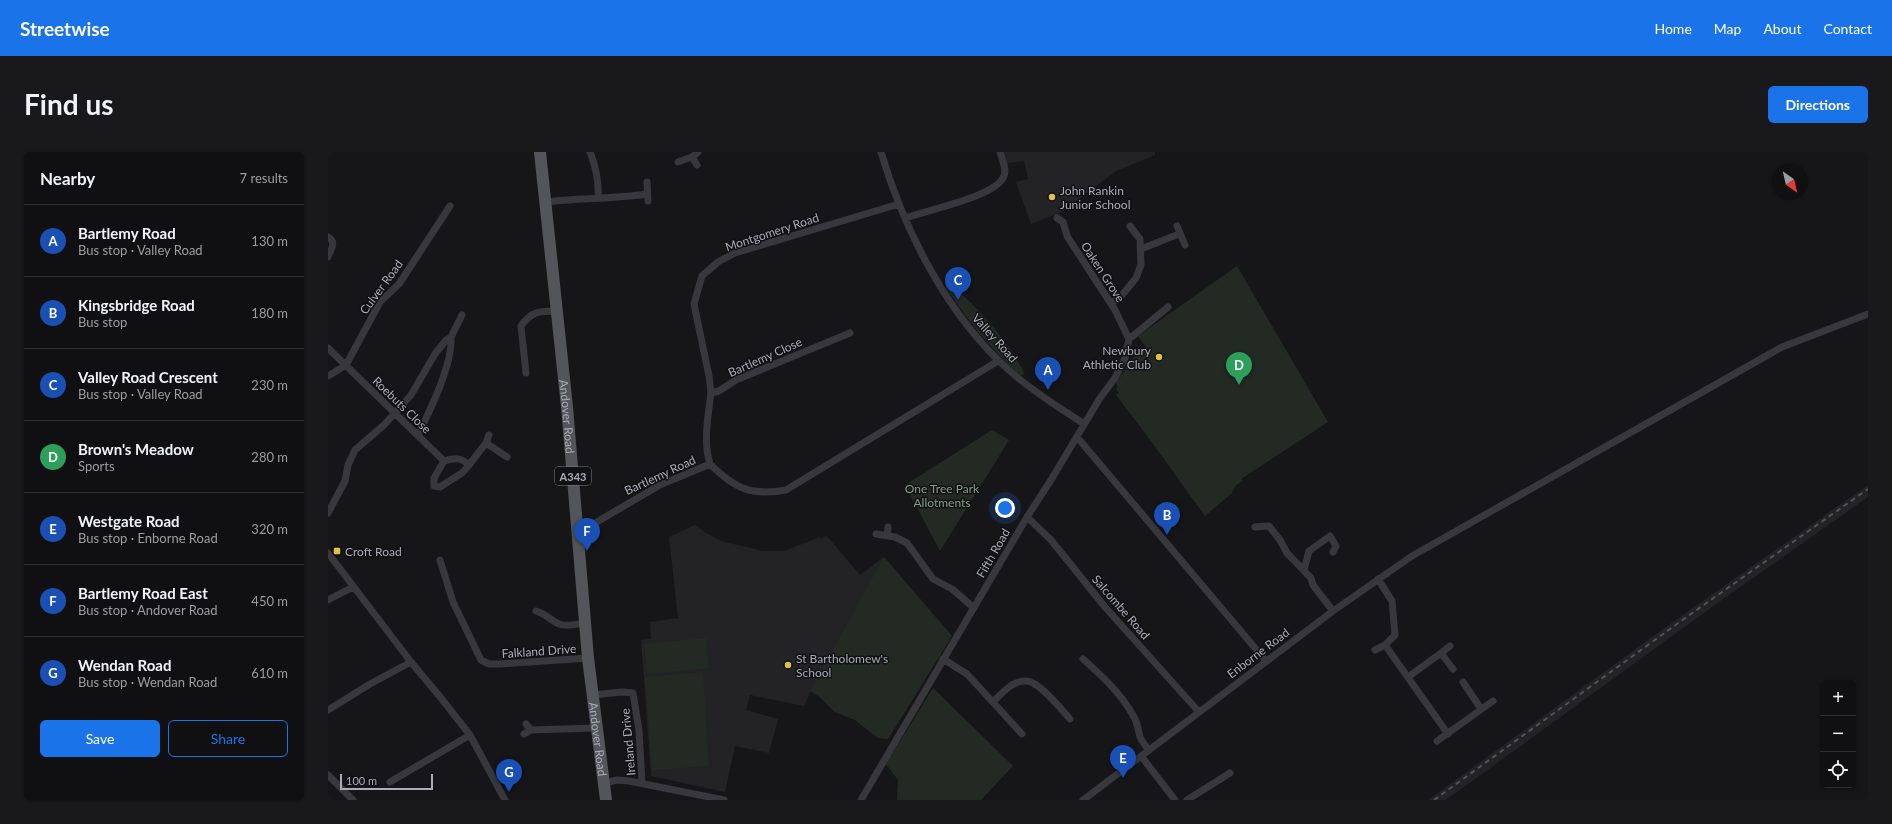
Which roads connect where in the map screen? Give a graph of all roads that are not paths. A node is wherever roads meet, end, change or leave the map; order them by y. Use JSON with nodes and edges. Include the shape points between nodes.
{"nodes":[{"id":1,"x":540,"y":152,"type":"edge"},
{"id":2,"x":590,"y":152,"type":"edge"},
{"id":3,"x":881,"y":152,"type":"edge"},
{"id":4,"x":1000,"y":152,"type":"edge"},
{"id":5,"x":695,"y":154,"type":"edge"},
{"id":6,"x":678,"y":162,"type":"dead end"},
{"id":7,"x":697,"y":165,"type":"dead end"},
{"id":8,"x":647,"y":182,"type":"dead end"},
{"id":9,"x":598,"y":198,"type":"junction"},
{"id":10,"x":546,"y":202,"type":"junction"},
{"id":11,"x":899,"y":204,"type":"junction"},
{"id":12,"x":450,"y":206,"type":"dead end"},
{"id":13,"x":906,"y":218,"type":"junction"},
{"id":14,"x":1057,"y":218,"type":"dead end"},
{"id":15,"x":1130,"y":226,"type":"dead end"},
{"id":16,"x":1177,"y":226,"type":"dead end"},
{"id":17,"x":1179,"y":234,"type":"junction"},
{"id":18,"x":328,"y":237,"type":"edge"},
{"id":19,"x":1185,"y":245,"type":"dead end"},
{"id":20,"x":1141,"y":249,"type":"junction"},
{"id":21,"x":328,"y":257,"type":"edge"},
{"id":22,"x":1111,"y":304,"type":"junction"},
{"id":23,"x":1168,"y":307,"type":"dead end"},
{"id":24,"x":557,"y":311,"type":"junction"},
{"id":25,"x":1868,"y":314,"type":"edge"},
{"id":26,"x":462,"y":315,"type":"dead end"},
{"id":27,"x":850,"y":333,"type":"dead end"},
{"id":28,"x":451,"y":337,"type":"junction"},
{"id":29,"x":1129,"y":339,"type":"junction"},
{"id":30,"x":328,"y":348,"type":"edge"},
{"id":31,"x":998,"y":361,"type":"junction"},
{"id":32,"x":346,"y":364,"type":"junction"},
{"id":33,"x":526,"y":373,"type":"dead end"},
{"id":34,"x":328,"y":376,"type":"edge"},
{"id":35,"x":711,"y":393,"type":"junction"},
{"id":36,"x":395,"y":414,"type":"junction"},
{"id":37,"x":1084,"y":424,"type":"junction"},
{"id":38,"x":418,"y":435,"type":"junction"},
{"id":39,"x":489,"y":435,"type":"dead end"},
{"id":40,"x":1077,"y":437,"type":"junction"},
{"id":41,"x":486,"y":443,"type":"junction"},
{"id":42,"x":507,"y":457,"type":"dead end"},
{"id":43,"x":444,"y":461,"type":"junction"},
{"id":44,"x":710,"y":464,"type":"junction"},
{"id":45,"x":469,"y":465,"type":"junction"},
{"id":46,"x":328,"y":514,"type":"edge"},
{"id":47,"x":1027,"y":517,"type":"junction"},
{"id":48,"x":577,"y":526,"type":"junction"},
{"id":49,"x":888,"y":527,"type":"dead end"},
{"id":50,"x":1255,"y":527,"type":"dead end"},
{"id":51,"x":876,"y":534,"type":"dead end"},
{"id":52,"x":887,"y":535,"type":"junction"},
{"id":53,"x":1332,"y":552,"type":"dead end"},
{"id":54,"x":328,"y":553,"type":"edge"},
{"id":55,"x":440,"y":560,"type":"dead end"},
{"id":56,"x":1304,"y":570,"type":"junction"},
{"id":57,"x":1378,"y":579,"type":"junction"},
{"id":58,"x":353,"y":587,"type":"junction"},
{"id":59,"x":328,"y":600,"type":"edge"},
{"id":60,"x":974,"y":608,"type":"junction"},
{"id":61,"x":536,"y":611,"type":"dead end"},
{"id":62,"x":1333,"y":611,"type":"junction"},
{"id":63,"x":585,"y":623,"type":"junction"},
{"id":64,"x":1386,"y":645,"type":"junction"},
{"id":65,"x":1450,"y":646,"type":"dead end"},
{"id":66,"x":1375,"y":650,"type":"dead end"},
{"id":67,"x":1441,"y":653,"type":"junction"},
{"id":68,"x":588,"y":658,"type":"junction"},
{"id":69,"x":943,"y":659,"type":"junction"},
{"id":70,"x":1083,"y":659,"type":"dead end"},
{"id":71,"x":1266,"y":661,"type":"junction"},
{"id":72,"x":411,"y":662,"type":"junction"},
{"id":73,"x":1453,"y":669,"type":"dead end"},
{"id":74,"x":1408,"y":677,"type":"junction"},
{"id":75,"x":1463,"y":682,"type":"dead end"},
{"id":76,"x":592,"y":695,"type":"junction"},
{"id":77,"x":1493,"y":701,"type":"dead end"},
{"id":78,"x":993,"y":702,"type":"junction"},
{"id":79,"x":1481,"y":709,"type":"junction"},
{"id":80,"x":328,"y":710,"type":"edge"},
{"id":81,"x":1199,"y":712,"type":"junction"},
{"id":82,"x":1070,"y":719,"type":"dead end"},
{"id":83,"x":526,"y":724,"type":"dead end"},
{"id":84,"x":596,"y":728,"type":"junction"},
{"id":85,"x":531,"y":730,"type":"junction"},
{"id":86,"x":524,"y":734,"type":"dead end"},
{"id":87,"x":1022,"y":734,"type":"dead end"},
{"id":88,"x":1448,"y":734,"type":"junction"},
{"id":89,"x":470,"y":736,"type":"junction"},
{"id":90,"x":1437,"y":741,"type":"dead end"},
{"id":91,"x":1149,"y":750,"type":"junction"},
{"id":92,"x":1141,"y":756,"type":"junction"},
{"id":93,"x":1230,"y":774,"type":"dead end"},
{"id":94,"x":328,"y":775,"type":"edge"},
{"id":95,"x":390,"y":782,"type":"dead end"},
{"id":96,"x":605,"y":783,"type":"junction"},
{"id":97,"x":642,"y":783,"type":"junction"},
{"id":98,"x":353,"y":800,"type":"edge"},
{"id":99,"x":505,"y":800,"type":"edge"},
{"id":100,"x":606,"y":800,"type":"edge"},
{"id":101,"x":724,"y":800,"type":"edge"},
{"id":102,"x":861,"y":800,"type":"edge"},
{"id":103,"x":1083,"y":800,"type":"edge"},
{"id":104,"x":1175,"y":800,"type":"edge"},
{"id":105,"x":1187,"y":800,"type":"edge"}],
"edges":[{"from":1,"to":10,"type":"main road","name":"Andover Road","number":"A343"},
{"from":2,"to":9,"type":"street","via":[[597,174]]},
{"from":3,"to":11,"type":"street","name":"Valley Road"},
{"from":4,"to":13,"type":"street","via":[[1005,174],[994,187],[964,201]]},
{"from":5,"to":6,"type":"street"},
{"from":5,"to":7,"type":"street"},
{"from":8,"to":9,"type":"street","via":[[648,197]]},
{"from":9,"to":10,"type":"street"},
{"from":10,"to":24,"type":"main road","name":"Andover Road","number":"A343"},
{"from":11,"to":13,"type":"street","name":"Valley Road"},
{"from":11,"to":35,"type":"street","name":"Montgomery Road","via":[[735,253],[718,262],[702,276],[694,304]]},
{"from":12,"to":32,"type":"street","name":"Culver Road","via":[[399,284],[380,302]]},
{"from":13,"to":31,"type":"street","name":"Valley Road","via":[[926,260],[952,304]]},
{"from":14,"to":22,"type":"street","name":"Oaken Grove","via":[[1062,222],[1067,236]]},
{"from":15,"to":20,"type":"street","via":[[1140,239]]},
{"from":16,"to":17,"type":"street"},
{"from":17,"to":19,"type":"street"},
{"from":17,"to":20,"type":"street"},
{"from":18,"to":21,"type":"street","via":[[334,244]]},
{"from":20,"to":22,"type":"street","via":[[1141,265],[1136,278]]},
{"from":22,"to":29,"type":"street","name":"Oaken Grove"},
{"from":23,"to":29,"type":"street"},
{"from":24,"to":33,"type":"street","via":[[541,311],[528,316],[521,326]]},
{"from":24,"to":48,"type":"main road","name":"Andover Road","number":"A343"},
{"from":25,"to":57,"type":"street","name":"Enborne Road","via":[[1782,347],[1452,532]]},
{"from":26,"to":28,"type":"street"},
{"from":27,"to":35,"type":"street","name":"Bartlemy Close","via":[[736,380]]},
{"from":28,"to":36,"type":"street","via":[[435,354],[411,395]]},
{"from":28,"to":38,"type":"street","via":[[442,379]]},
{"from":29,"to":37,"type":"street","name":"Fifth Road","via":[[1125,358],[1115,378]]},
{"from":30,"to":32,"type":"street","name":"Roebuts Close"},
{"from":31,"to":37,"type":"street","name":"Valley Road","via":[[1035,392]]},
{"from":31,"to":44,"type":"street","name":"Bartlemy Road","via":[[786,490],[768,493],[740,488]]},
{"from":32,"to":34,"type":"street","name":"Culver Road"},
{"from":32,"to":36,"type":"street","name":"Roebuts Close"},
{"from":35,"to":44,"type":"street","via":[[707,443]]},
{"from":36,"to":38,"type":"street","name":"Roebuts Close"},
{"from":36,"to":46,"type":"street","via":[[355,450],[348,465],[345,481]]},
{"from":37,"to":40,"type":"street","name":"Fifth Road"},
{"from":38,"to":43,"type":"street","name":"Roebuts Close"},
{"from":39,"to":41,"type":"street"},
{"from":40,"to":47,"type":"street","name":"Fifth Road"},
{"from":40,"to":71,"type":"street"},
{"from":41,"to":42,"type":"street"},
{"from":41,"to":45,"type":"street"},
{"from":43,"to":45,"type":"street","via":[[463,459]]},
{"from":43,"to":45,"type":"street","via":[[434,478],[434,486],[440,487],[462,473]]},
{"from":44,"to":48,"type":"street","name":"Bartlemy Road","via":[[660,485],[594,522]]},
{"from":47,"to":60,"type":"street","name":"Fifth Road"},
{"from":47,"to":81,"type":"street","name":"Salcombe Road","via":[[1052,540],[1105,607]]},
{"from":48,"to":63,"type":"main road","name":"Andover Road","number":"A343"},
{"from":49,"to":52,"type":"street"},
{"from":50,"to":56,"type":"street","via":[[1268,526],[1287,553]]},
{"from":51,"to":52,"type":"street"},
{"from":52,"to":60,"type":"street","via":[[907,544],[933,579],[952,589]]},
{"from":53,"to":56,"type":"street","via":[[1336,546],[1330,536],[1310,550]]},
{"from":54,"to":58,"type":"street"},
{"from":55,"to":68,"type":"street","name":"Falkland Drive","via":[[453,602],[481,660],[489,664],[500,664]]},
{"from":56,"to":62,"type":"street"},
{"from":57,"to":62,"type":"street","name":"Enborne Road"},
{"from":57,"to":64,"type":"street","via":[[1387,592],[1393,609],[1395,635]]},
{"from":58,"to":59,"type":"street"},
{"from":58,"to":72,"type":"street"},
{"from":60,"to":69,"type":"street","name":"Fifth Road"},
{"from":61,"to":63,"type":"street","via":[[559,624]]},
{"from":62,"to":71,"type":"street","name":"Enborne Road"},
{"from":63,"to":68,"type":"main road","name":"Andover Road","number":"A343"},
{"from":64,"to":66,"type":"street"},
{"from":64,"to":74,"type":"street"},
{"from":65,"to":67,"type":"street"},
{"from":67,"to":73,"type":"street"},
{"from":67,"to":74,"type":"street"},
{"from":68,"to":76,"type":"main road","name":"Andover Road","number":"A343"},
{"from":69,"to":78,"type":"street","via":[[967,674]]},
{"from":69,"to":102,"type":"street","name":"Fifth Road"},
{"from":70,"to":91,"type":"street","via":[[1109,682],[1123,700]]},
{"from":71,"to":81,"type":"street","name":"Enborne Road"},
{"from":72,"to":80,"type":"street"},
{"from":72,"to":89,"type":"street"},
{"from":74,"to":88,"type":"street"},
{"from":75,"to":79,"type":"street"},
{"from":76,"to":84,"type":"main road","name":"Andover Road","number":"A343"},
{"from":76,"to":97,"type":"street","name":"Ireland Drive","via":[[633,693],[639,730]]},
{"from":77,"to":79,"type":"street"},
{"from":78,"to":82,"type":"street","via":[[1015,684],[1027,680],[1035,683]]},
{"from":78,"to":87,"type":"street"},
{"from":79,"to":88,"type":"street"},
{"from":81,"to":91,"type":"street","name":"Enborne Road"},
{"from":83,"to":85,"type":"street"},
{"from":84,"to":85,"type":"street"},
{"from":84,"to":96,"type":"main road","name":"Andover Road","number":"A343"},
{"from":85,"to":86,"type":"street"},
{"from":88,"to":90,"type":"street"},
{"from":89,"to":95,"type":"street"},
{"from":89,"to":99,"type":"street"},
{"from":91,"to":92,"type":"street","name":"Enborne Road"},
{"from":92,"to":103,"type":"street","name":"Enborne Road"},
{"from":92,"to":104,"type":"street"},
{"from":93,"to":105,"type":"street"},
{"from":94,"to":98,"type":"street"},
{"from":96,"to":97,"type":"street","via":[[617,780]]},
{"from":96,"to":100,"type":"main road","name":"Andover Road","number":"A343"},
{"from":97,"to":101,"type":"street"}]}
